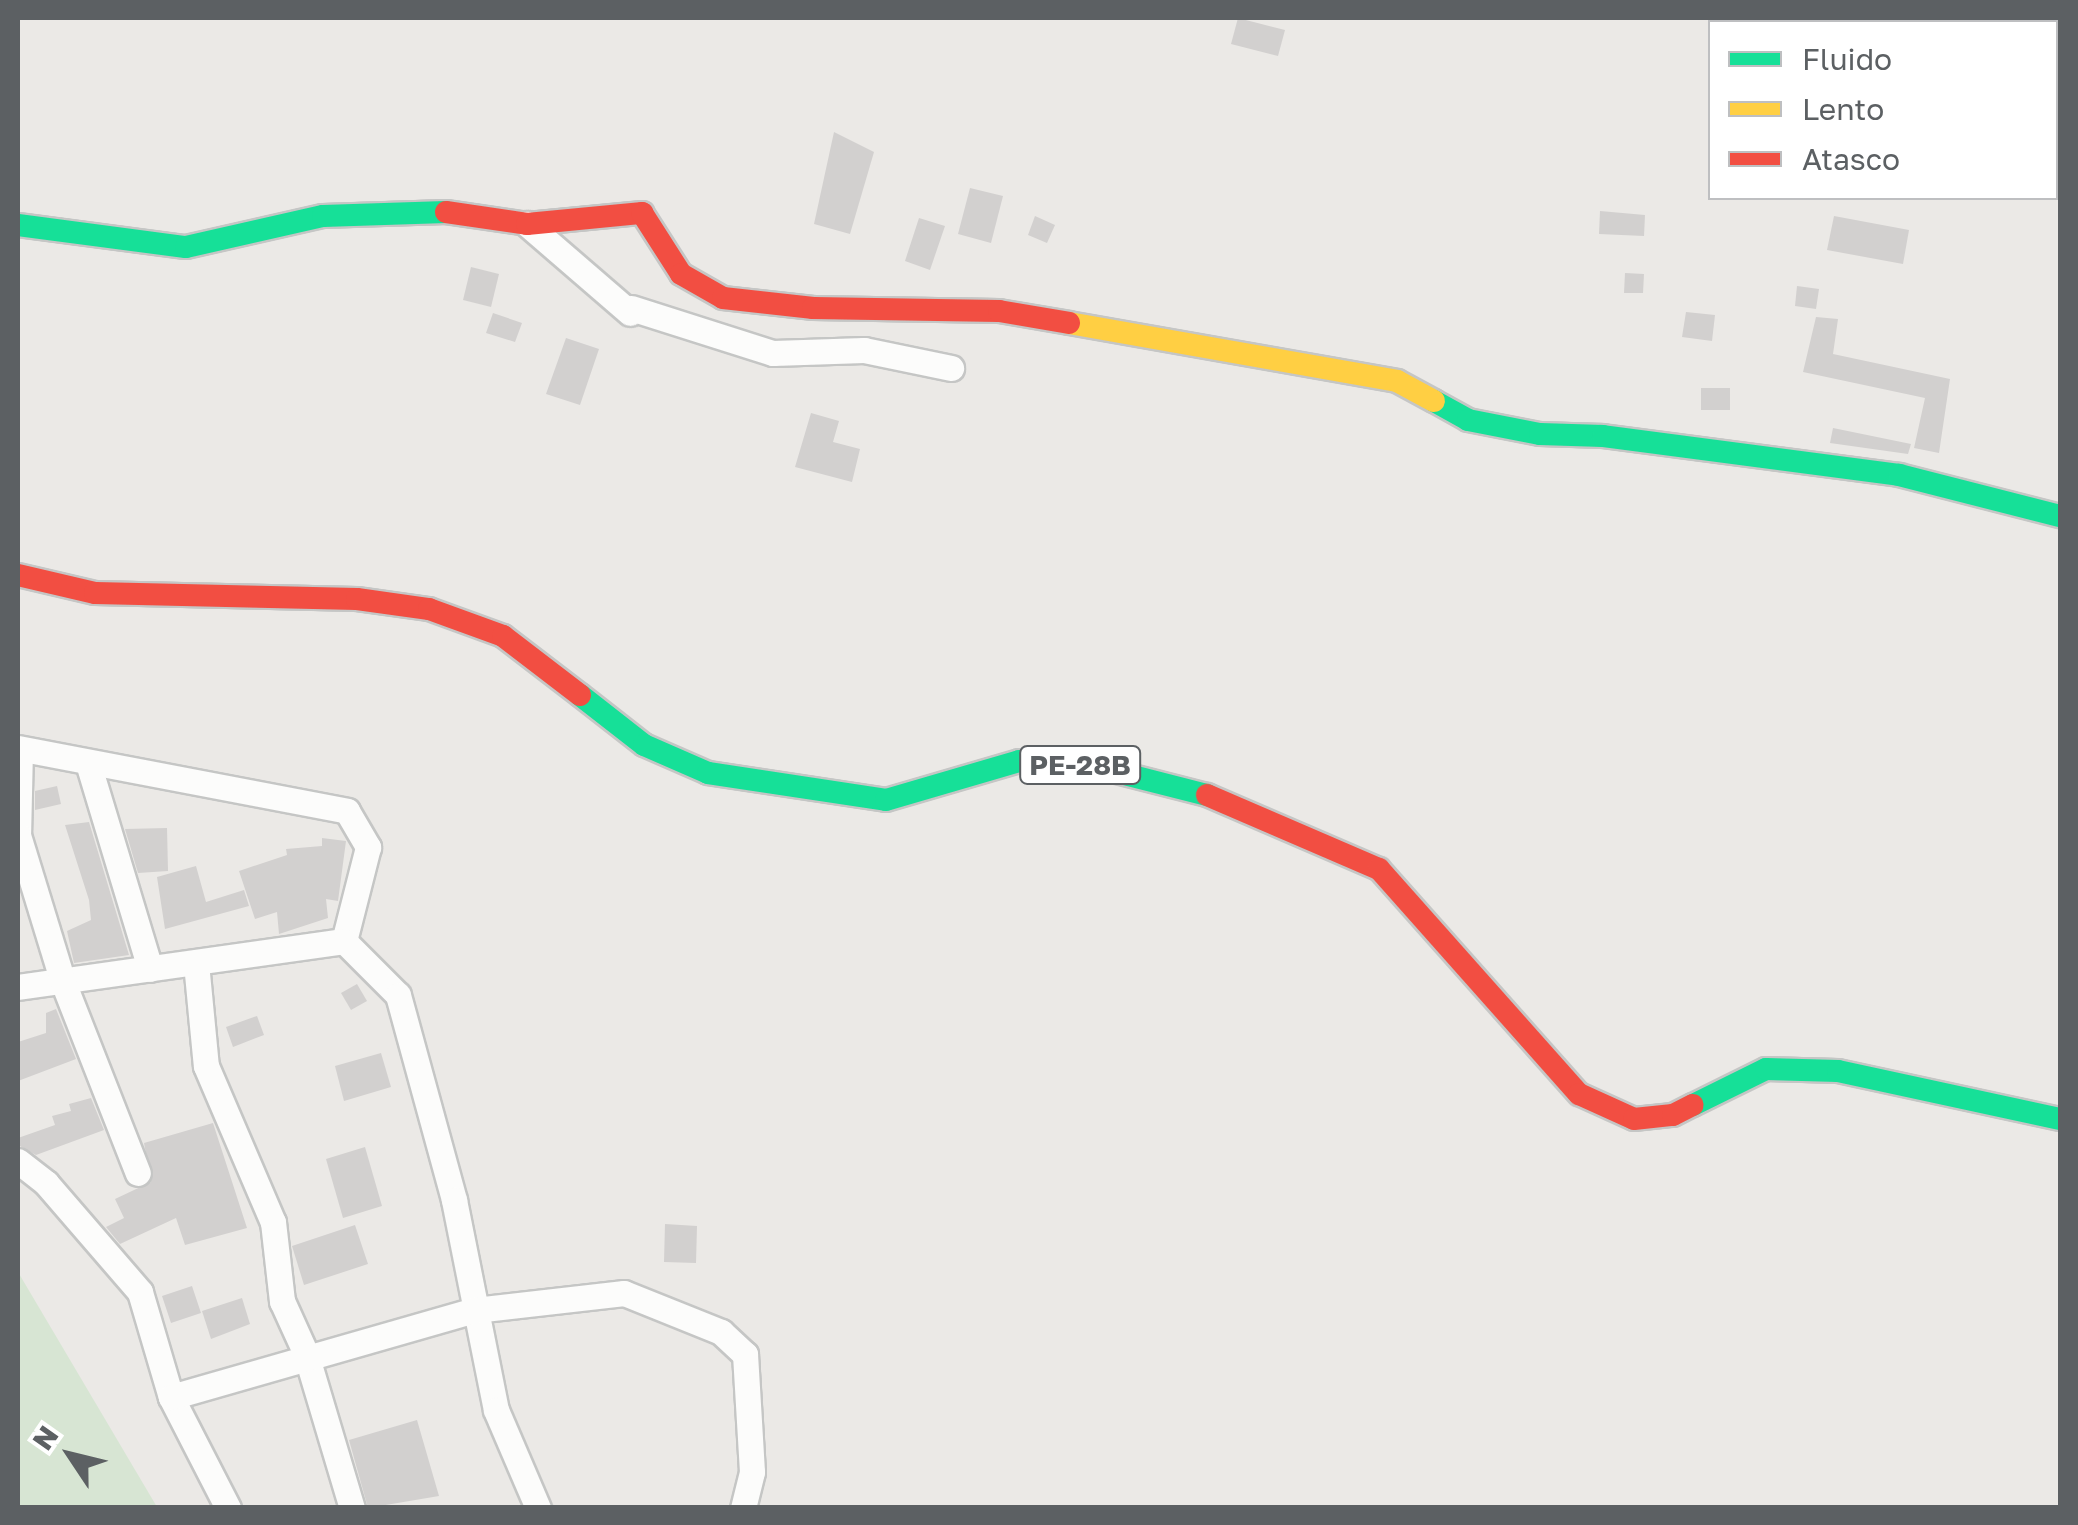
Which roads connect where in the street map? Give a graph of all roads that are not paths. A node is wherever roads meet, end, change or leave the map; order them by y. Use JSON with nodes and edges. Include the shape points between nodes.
{"nodes":[{"id":1,"x":528,"y":224,"type":"junction"},
{"id":2,"x":18,"y":225,"type":"edge"},
{"id":3,"x":950,"y":368,"type":"dead end"},
{"id":4,"x":2060,"y":516,"type":"edge"},
{"id":5,"x":18,"y":575,"type":"edge"},
{"id":6,"x":18,"y":748,"type":"edge"},
{"id":7,"x":88,"y":762,"type":"junction"},
{"id":8,"x":344,"y":941,"type":"junction"},
{"id":9,"x":196,"y":963,"type":"junction"},
{"id":10,"x":150,"y":970,"type":"junction"},
{"id":11,"x":63,"y":982,"type":"junction"},
{"id":12,"x":18,"y":987,"type":"edge"},
{"id":13,"x":2060,"y":1119,"type":"edge"},
{"id":14,"x":18,"y":1161,"type":"edge"},
{"id":15,"x":138,"y":1173,"type":"dead end"},
{"id":16,"x":475,"y":1310,"type":"junction"},
{"id":17,"x":306,"y":1354,"type":"junction"},
{"id":18,"x":171,"y":1398,"type":"junction"},
{"id":19,"x":228,"y":1508,"type":"edge"},
{"id":20,"x":352,"y":1508,"type":"edge"},
{"id":21,"x":538,"y":1508,"type":"edge"},
{"id":22,"x":743,"y":1508,"type":"edge"}],
"edges":[{"from":1,"to":2,"type":"main road","via":[[462,212],[323,216],[186,248]]},
{"from":1,"to":3,"type":"street","via":[[631,311],[773,352],[864,350]]},
{"from":1,"to":4,"type":"main road","via":[[642,213],[681,274],[723,298],[813,308],[999,311],[1397,382],[1468,420],[1540,434],[1672,443],[1899,475]]},
{"from":5,"to":13,"type":"main road","number":"PE-28B","via":[[94,593],[358,599],[429,610],[503,636],[644,745],[708,773],[886,800],[1019,761],[1097,766],[1205,794],[1379,870],[1579,1094],[1634,1119],[1673,1114],[1766,1069],[1838,1071]]},
{"from":6,"to":7,"type":"street"},
{"from":6,"to":11,"type":"street","via":[[18,834]]},
{"from":7,"to":8,"type":"street","via":[[347,811],[368,847]]},
{"from":7,"to":10,"type":"street"},
{"from":8,"to":9,"type":"street"},
{"from":8,"to":16,"type":"street","via":[[398,995],[454,1200]]},
{"from":9,"to":10,"type":"street"},
{"from":9,"to":17,"type":"street","via":[[206,1066],[272,1222],[282,1301]]},
{"from":10,"to":11,"type":"street"},
{"from":11,"to":12,"type":"street"},
{"from":11,"to":15,"type":"street"},
{"from":14,"to":18,"type":"street","via":[[46,1183],[140,1292]]},
{"from":16,"to":17,"type":"street"},
{"from":16,"to":21,"type":"street","via":[[496,1410]]},
{"from":16,"to":22,"type":"street","via":[[624,1292],[721,1332],[745,1354],[752,1472]]},
{"from":17,"to":18,"type":"street"},
{"from":17,"to":20,"type":"street"},
{"from":18,"to":19,"type":"street"}]}
